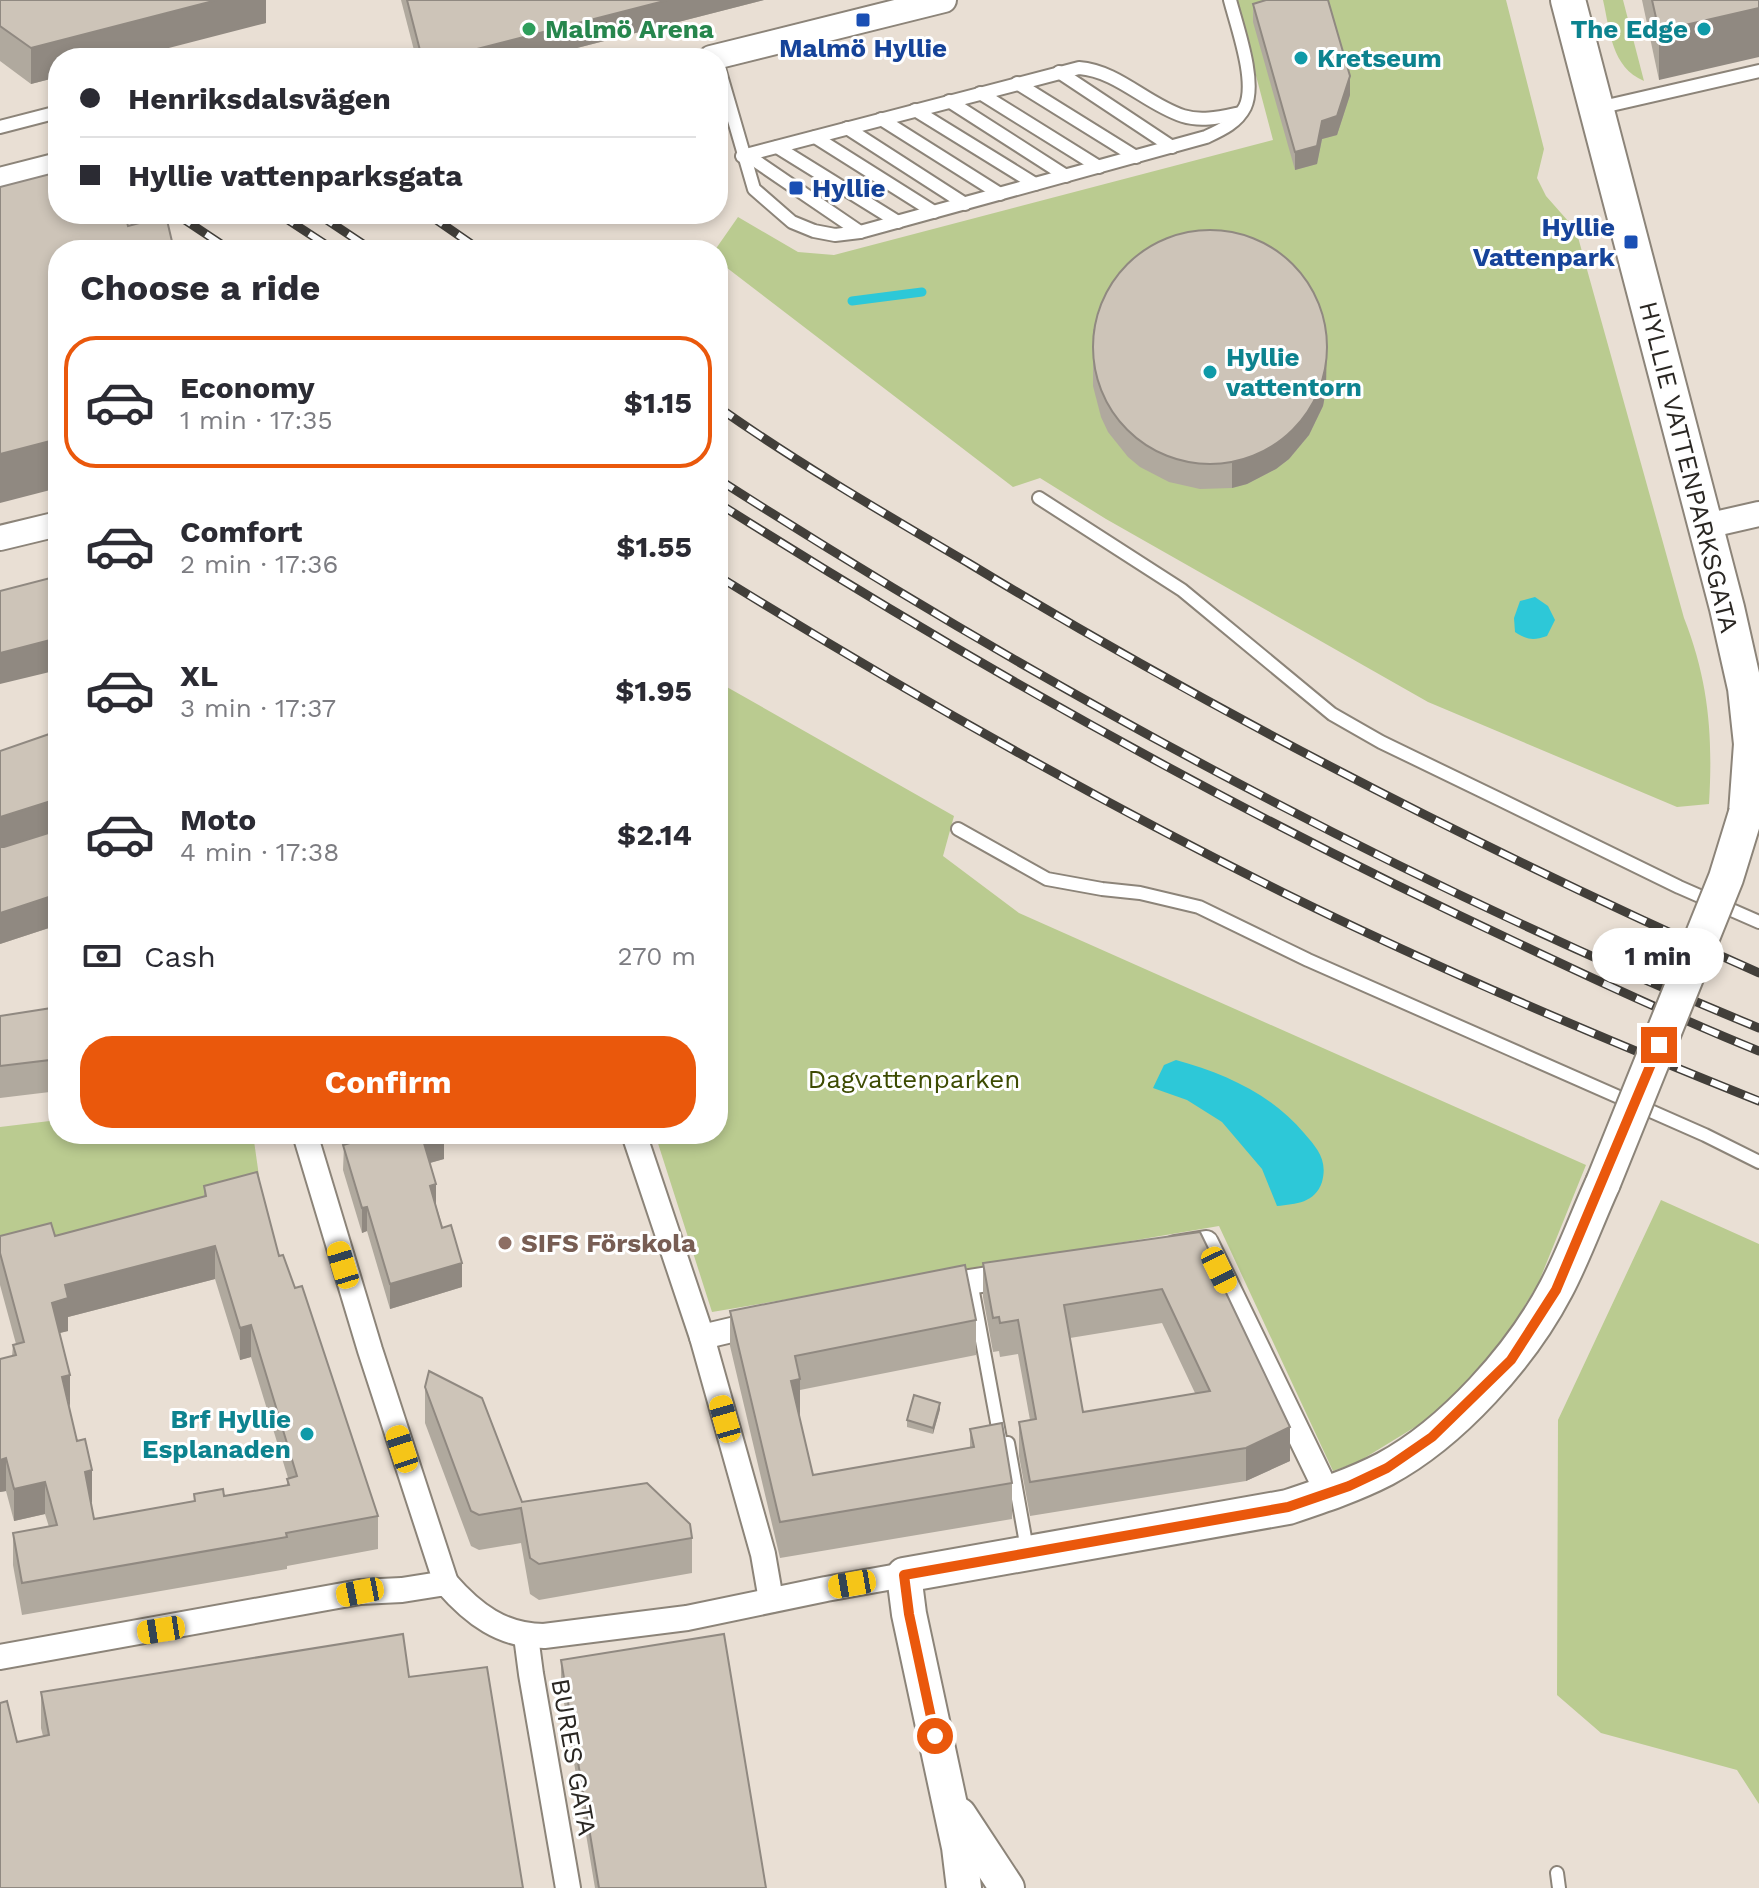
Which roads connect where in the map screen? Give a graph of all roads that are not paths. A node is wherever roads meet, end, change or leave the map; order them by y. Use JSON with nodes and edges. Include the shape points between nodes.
{"nodes":[{"id":1,"x":944,"y":0,"type":"edge"},
{"id":2,"x":1230,"y":0,"type":"edge"},
{"id":3,"x":1568,"y":0,"type":"edge"},
{"id":4,"x":728,"y":56,"type":"edge"},
{"id":5,"x":1759,"y":71,"type":"edge"},
{"id":6,"x":1059,"y":72,"type":"junction"},
{"id":7,"x":1017,"y":83,"type":"junction"},
{"id":8,"x":980,"y":93,"type":"junction"},
{"id":9,"x":728,"y":101,"type":"edge"},
{"id":10,"x":949,"y":101,"type":"junction"},
{"id":11,"x":1597,"y":108,"type":"junction"},
{"id":12,"x":915,"y":110,"type":"junction"},
{"id":13,"x":1240,"y":113,"type":"junction"},
{"id":14,"x":48,"y":115,"type":"edge"},
{"id":15,"x":881,"y":119,"type":"junction"},
{"id":16,"x":0,"y":127,"type":"edge"},
{"id":17,"x":847,"y":128,"type":"junction"},
{"id":18,"x":815,"y":137,"type":"junction"},
{"id":19,"x":777,"y":147,"type":"junction"},
{"id":20,"x":1172,"y":147,"type":"junction"},
{"id":21,"x":745,"y":155,"type":"junction"},
{"id":22,"x":1136,"y":157,"type":"junction"},
{"id":23,"x":1099,"y":167,"type":"junction"},
{"id":24,"x":48,"y":168,"type":"edge"},
{"id":25,"x":1066,"y":176,"type":"junction"},
{"id":26,"x":0,"y":180,"type":"edge"},
{"id":27,"x":1035,"y":184,"type":"junction"},
{"id":28,"x":1000,"y":194,"type":"junction"},
{"id":29,"x":965,"y":204,"type":"junction"},
{"id":30,"x":934,"y":212,"type":"junction"},
{"id":31,"x":898,"y":222,"type":"junction"},
{"id":32,"x":860,"y":232,"type":"junction"},
{"id":33,"x":1039,"y":498,"type":"dead end"},
{"id":34,"x":1759,"y":514,"type":"edge"},
{"id":35,"x":48,"y":526,"type":"edge"},
{"id":36,"x":1706,"y":526,"type":"junction"},
{"id":37,"x":0,"y":538,"type":"edge"},
{"id":38,"x":958,"y":829,"type":"dead end"},
{"id":39,"x":1759,"y":922,"type":"edge"},
{"id":40,"x":308,"y":1144,"type":"edge"},
{"id":41,"x":637,"y":1144,"type":"edge"},
{"id":42,"x":1759,"y":1162,"type":"edge"},
{"id":43,"x":1151,"y":1252,"type":"edge"},
{"id":44,"x":1031,"y":1272,"type":"edge"},
{"id":45,"x":971,"y":1281,"type":"junction"},
{"id":46,"x":915,"y":1292,"type":"edge"},
{"id":47,"x":783,"y":1318,"type":"edge"},
{"id":48,"x":702,"y":1337,"type":"junction"},
{"id":49,"x":1328,"y":1494,"type":"junction"},
{"id":50,"x":1027,"y":1553,"type":"junction"},
{"id":51,"x":904,"y":1575,"type":"junction"},
{"id":52,"x":446,"y":1583,"type":"junction"},
{"id":53,"x":771,"y":1600,"type":"junction"},
{"id":54,"x":526,"y":1636,"type":"junction"},
{"id":55,"x":1,"y":1653,"type":"edge"},
{"id":56,"x":948,"y":1797,"type":"junction"},
{"id":57,"x":1557,"y":1873,"type":"dead end"},
{"id":58,"x":568,"y":1888,"type":"edge"},
{"id":59,"x":964,"y":1888,"type":"edge"},
{"id":60,"x":1007,"y":1888,"type":"edge"},
{"id":61,"x":1559,"y":1888,"type":"edge"}],
"edges":[{"from":1,"to":4,"type":"street"},
{"from":2,"to":13,"type":"lane","via":[[1248,75],[1246,106]]},
{"from":3,"to":11,"type":"street","name":"HYLLIE VATTENPARKSGATA"},
{"from":5,"to":11,"type":"lane"},
{"from":6,"to":7,"type":"lane"},
{"from":6,"to":13,"type":"lane","via":[[1092,69],[1183,116],[1210,119]]},
{"from":6,"to":20,"type":"lane"},
{"from":7,"to":8,"type":"lane"},
{"from":7,"to":22,"type":"lane"},
{"from":8,"to":10,"type":"lane"},
{"from":8,"to":23,"type":"lane"},
{"from":9,"to":21,"type":"lane"},
{"from":10,"to":12,"type":"lane"},
{"from":10,"to":25,"type":"lane"},
{"from":11,"to":36,"type":"street","name":"HYLLIE VATTENPARKSGATA"},
{"from":12,"to":15,"type":"lane"},
{"from":12,"to":27,"type":"lane"},
{"from":13,"to":20,"type":"lane","via":[[1231,125]]},
{"from":14,"to":16,"type":"lane"},
{"from":15,"to":17,"type":"lane"},
{"from":15,"to":28,"type":"lane"},
{"from":17,"to":18,"type":"lane"},
{"from":17,"to":29,"type":"lane"},
{"from":18,"to":19,"type":"lane"},
{"from":18,"to":30,"type":"lane"},
{"from":19,"to":21,"type":"lane"},
{"from":19,"to":31,"type":"lane"},
{"from":20,"to":22,"type":"lane"},
{"from":21,"to":32,"type":"lane"},
{"from":21,"to":32,"type":"lane","via":[[754,189],[792,222],[835,235]]},
{"from":22,"to":23,"type":"lane"},
{"from":23,"to":25,"type":"lane"},
{"from":24,"to":26,"type":"street"},
{"from":25,"to":27,"type":"lane"},
{"from":27,"to":28,"type":"lane"},
{"from":28,"to":29,"type":"lane"},
{"from":29,"to":30,"type":"lane"},
{"from":30,"to":31,"type":"lane"},
{"from":31,"to":32,"type":"lane"},
{"from":33,"to":39,"type":"lane","via":[[1182,590],[1332,714]]},
{"from":34,"to":36,"type":"street"},
{"from":35,"to":37,"type":"street"},
{"from":36,"to":49,"type":"street","name":"HYLLIE VATTENPARKSGATA","bridge":true,"via":[[1745,688],[1751,744],[1746,813],[1726,878],[1556,1290],[1511,1360],[1432,1437],[1387,1468]]},
{"from":38,"to":42,"type":"lane","via":[[1047,879],[1199,907]]},
{"from":40,"to":52,"type":"street"},
{"from":41,"to":48,"type":"street"},
{"from":43,"to":49,"type":"street","via":[[1206,1243]]},
{"from":44,"to":45,"type":"street"},
{"from":45,"to":46,"type":"street"},
{"from":45,"to":50,"type":"lane"},
{"from":47,"to":48,"type":"street"},
{"from":48,"to":53,"type":"street"},
{"from":49,"to":50,"type":"street","name":"HYLLIE VATTENPARKSGATA","via":[[1248,1515]]},
{"from":50,"to":51,"type":"street","name":"HYLLIE VATTENPARKSGATA"},
{"from":51,"to":53,"type":"street","name":"HYLLIE VATTENPARKSGATA"},
{"from":51,"to":56,"type":"street"},
{"from":52,"to":54,"type":"street","name":"HYLLIE VATTENPARKSGATA","via":[[477,1614]]},
{"from":52,"to":55,"type":"street","via":[[360,1592]]},
{"from":53,"to":54,"type":"street","name":"HYLLIE VATTENPARKSGATA","via":[[687,1618]]},
{"from":54,"to":58,"type":"street","name":"BURES GATA"},
{"from":56,"to":59,"type":"street"},
{"from":56,"to":60,"type":"street"},
{"from":57,"to":61,"type":"lane"}]}
